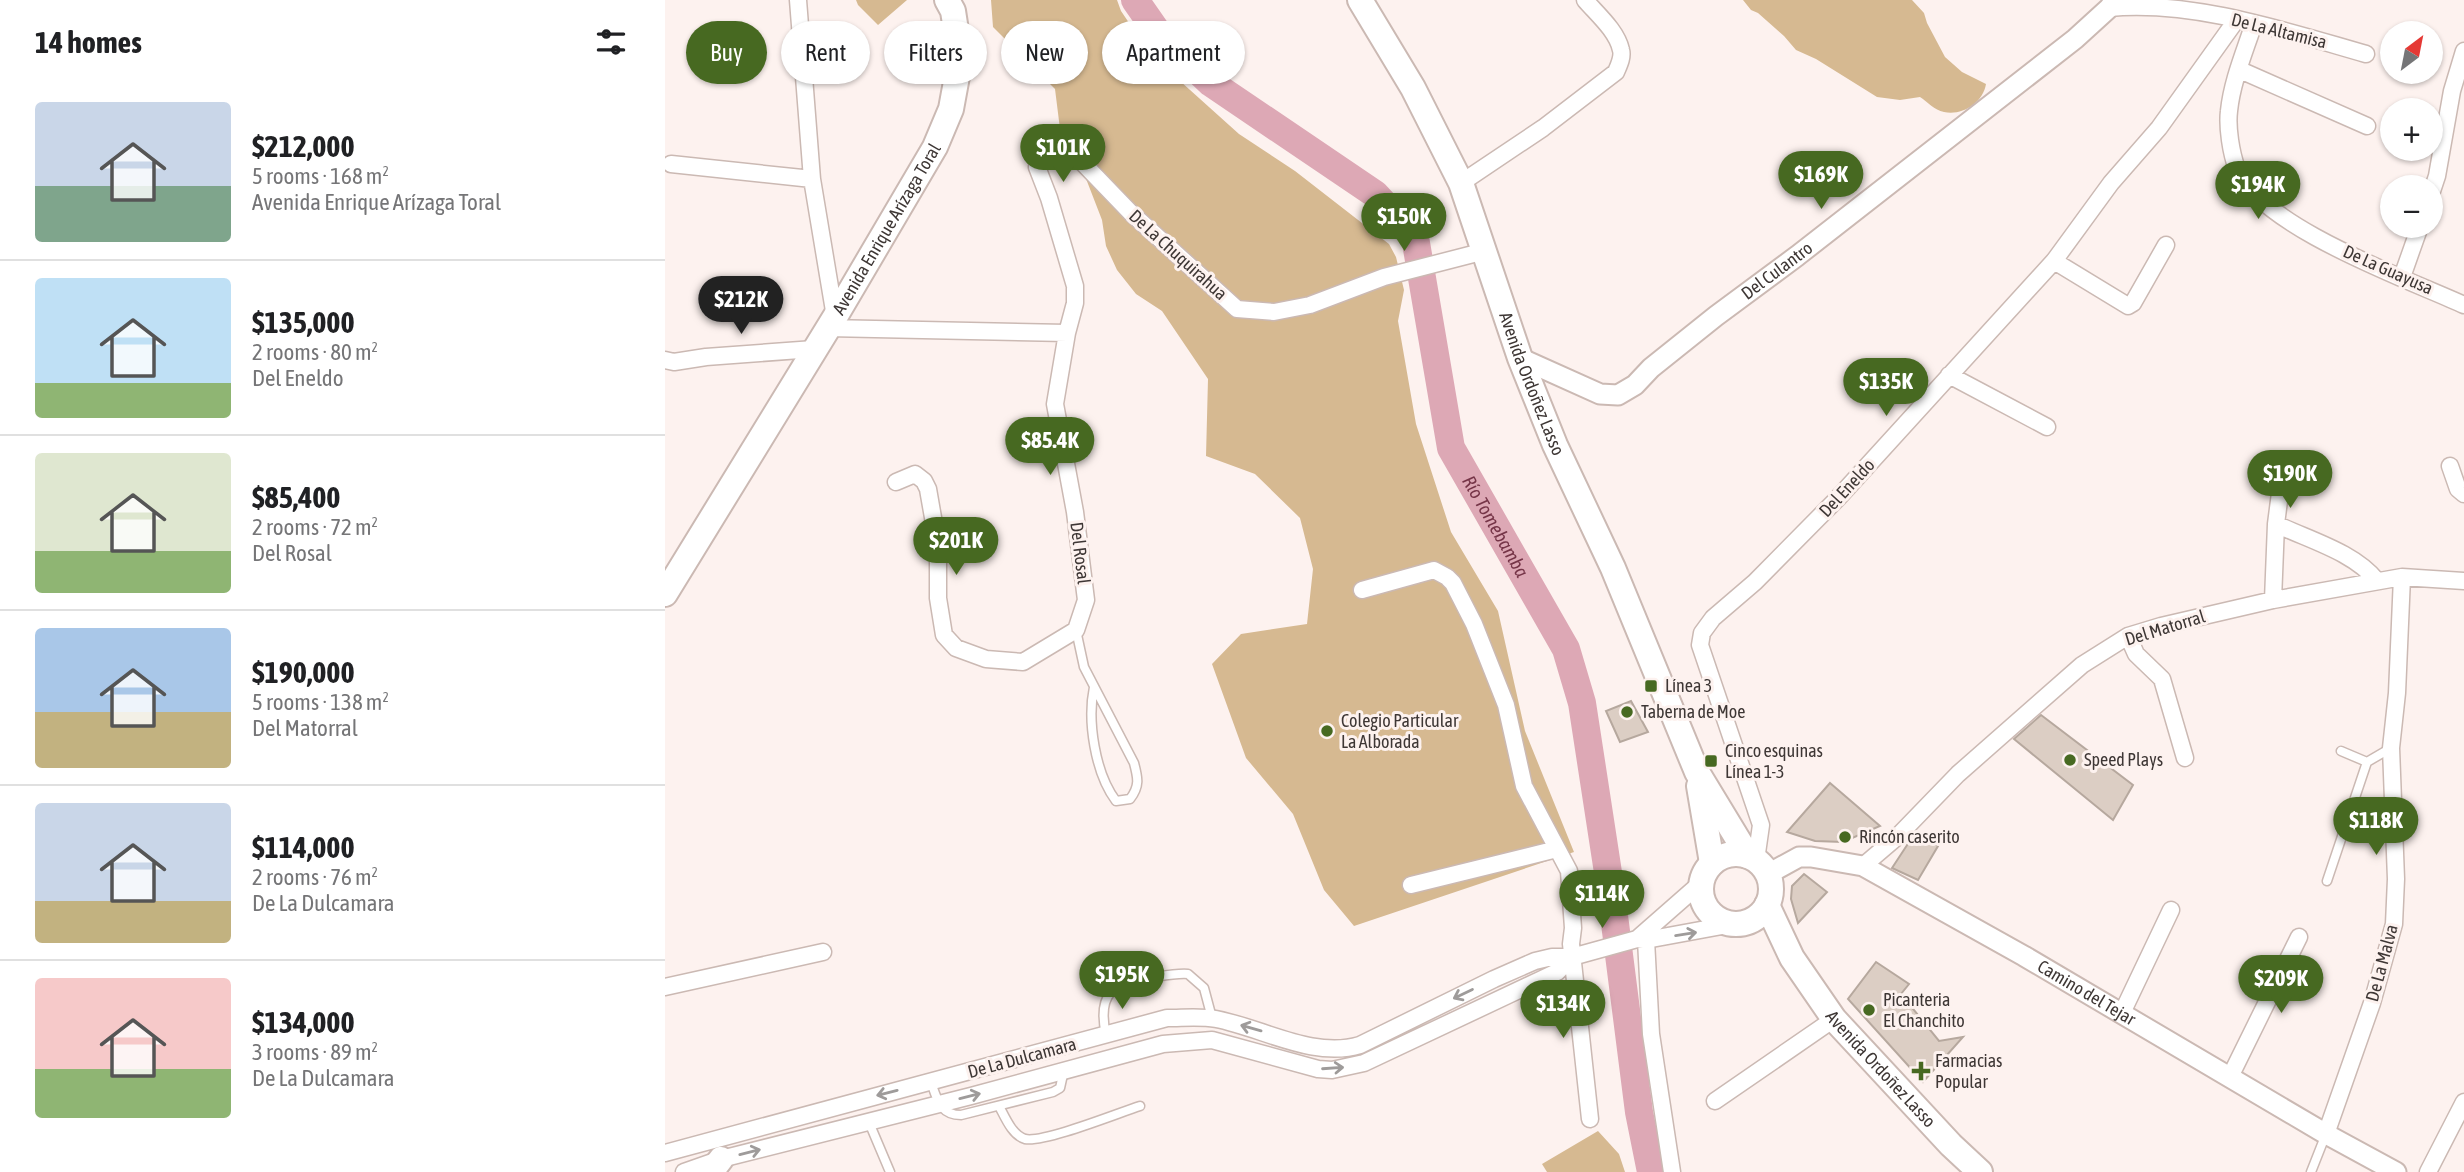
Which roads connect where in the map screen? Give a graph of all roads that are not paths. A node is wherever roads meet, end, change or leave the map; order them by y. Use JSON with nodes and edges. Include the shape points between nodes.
{"nodes":[{"id":1,"x":798,"y":0,"type":"edge"},
{"id":2,"x":947,"y":0,"type":"edge"},
{"id":3,"x":1360,"y":0,"type":"edge"},
{"id":4,"x":1585,"y":0,"type":"edge"},
{"id":5,"x":2112,"y":4,"type":"edge"},
{"id":6,"x":2237,"y":19,"type":"junction"},
{"id":7,"x":2254,"y":23,"type":"junction"},
{"id":8,"x":2464,"y":51,"type":"edge"},
{"id":9,"x":2365,"y":54,"type":"dead end"},
{"id":10,"x":2239,"y":70,"type":"junction"},
{"id":11,"x":2367,"y":126,"type":"dead end"},
{"id":12,"x":671,"y":164,"type":"dead end"},
{"id":13,"x":2437,"y":175,"type":"edge"},
{"id":14,"x":812,"y":179,"type":"junction"},
{"id":15,"x":1461,"y":183,"type":"junction"},
{"id":16,"x":2416,"y":238,"type":"edge"},
{"id":17,"x":2166,"y":245,"type":"dead end"},
{"id":18,"x":1485,"y":251,"type":"junction"},
{"id":19,"x":2054,"y":261,"type":"junction"},
{"id":20,"x":2402,"y":277,"type":"junction"},
{"id":21,"x":2464,"y":305,"type":"edge"},
{"id":22,"x":825,"y":331,"type":"junction"},
{"id":23,"x":1067,"y":333,"type":"junction"},
{"id":24,"x":668,"y":357,"type":"edge"},
{"id":25,"x":1520,"y":358,"type":"junction"},
{"id":26,"x":1949,"y":374,"type":"junction"},
{"id":27,"x":2047,"y":427,"type":"dead end"},
{"id":28,"x":2284,"y":462,"type":"dead end"},
{"id":29,"x":2450,"y":466,"type":"dead end"},
{"id":30,"x":896,"y":482,"type":"dead end"},
{"id":31,"x":2464,"y":494,"type":"edge"},
{"id":32,"x":2276,"y":524,"type":"junction"},
{"id":33,"x":2402,"y":577,"type":"junction"},
{"id":34,"x":2377,"y":581,"type":"junction"},
{"id":35,"x":2464,"y":581,"type":"edge"},
{"id":36,"x":1362,"y":590,"type":"dead end"},
{"id":37,"x":667,"y":593,"type":"edge"},
{"id":38,"x":2273,"y":600,"type":"junction"},
{"id":39,"x":1076,"y":630,"type":"junction"},
{"id":40,"x":2128,"y":636,"type":"junction"},
{"id":41,"x":1094,"y":687,"type":"junction"},
{"id":42,"x":2391,"y":748,"type":"junction"},
{"id":43,"x":2341,"y":751,"type":"dead end"},
{"id":44,"x":2185,"y":758,"type":"dead end"},
{"id":45,"x":2367,"y":762,"type":"junction"},
{"id":46,"x":1697,"y":772,"type":"junction"},
{"id":47,"x":1557,"y":849,"type":"junction"},
{"id":48,"x":1757,"y":863,"type":"junction"},
{"id":49,"x":1863,"y":866,"type":"junction"},
{"id":50,"x":1707,"y":873,"type":"junction"},
{"id":51,"x":2326,"y":881,"type":"dead end"},
{"id":52,"x":1411,"y":886,"type":"dead end"},
{"id":53,"x":1767,"y":905,"type":"junction"},
{"id":54,"x":2171,"y":909,"type":"dead end"},
{"id":55,"x":1737,"y":923,"type":"junction"},
{"id":56,"x":2299,"y":937,"type":"dead end"},
{"id":57,"x":1639,"y":940,"type":"junction"},
{"id":58,"x":823,"y":952,"type":"dead end"},
{"id":59,"x":1576,"y":956,"type":"junction"},
{"id":60,"x":1792,"y":958,"type":"junction"},
{"id":61,"x":665,"y":987,"type":"edge"},
{"id":62,"x":2122,"y":1013,"type":"junction"},
{"id":63,"x":1212,"y":1018,"type":"junction"},
{"id":64,"x":1833,"y":1019,"type":"junction"},
{"id":65,"x":1106,"y":1035,"type":"junction"},
{"id":66,"x":1064,"y":1070,"type":"junction"},
{"id":67,"x":2229,"y":1077,"type":"junction"},
{"id":68,"x":931,"y":1082,"type":"junction"},
{"id":69,"x":1715,"y":1101,"type":"dead end"},
{"id":70,"x":2464,"y":1102,"type":"edge"},
{"id":71,"x":939,"y":1103,"type":"junction"},
{"id":72,"x":999,"y":1106,"type":"junction"},
{"id":73,"x":1140,"y":1106,"type":"dead end"},
{"id":74,"x":1590,"y":1119,"type":"dead end"},
{"id":75,"x":868,"y":1120,"type":"junction"},
{"id":76,"x":2326,"y":1134,"type":"junction"},
{"id":77,"x":665,"y":1153,"type":"edge"},
{"id":78,"x":716,"y":1166,"type":"edge"},
{"id":79,"x":684,"y":1172,"type":"edge"},
{"id":80,"x":890,"y":1172,"type":"edge"},
{"id":81,"x":1672,"y":1172,"type":"edge"},
{"id":82,"x":1980,"y":1172,"type":"edge"},
{"id":83,"x":2311,"y":1172,"type":"edge"},
{"id":84,"x":2396,"y":1172,"type":"edge"},
{"id":85,"x":2428,"y":1172,"type":"edge"}],
"edges":[{"from":1,"to":14,"type":"street"},
{"from":2,"to":22,"type":"main road","name":"Avenida Enrique Arízaga Toral","via":[[957,37],[958,71],[951,109],[935,147]]},
{"from":3,"to":15,"type":"main road","name":"Avenida Ordoñez Lasso","via":[[1413,88]]},
{"from":4,"to":15,"type":"street","via":[[1621,50],[1616,72]]},
{"from":5,"to":6,"type":"street","name":"De La Altamisa"},
{"from":5,"to":25,"type":"street","name":"Del Culantro","via":[[2075,38],[1683,342],[1635,385],[1618,395],[1600,394]]},
{"from":6,"to":7,"type":"street","name":"De La Altamisa"},
{"from":6,"to":19,"type":"street","name":"Del Eneldo","via":[[2159,128],[2111,183]]},
{"from":7,"to":9,"type":"street","name":"De La Altamisa"},
{"from":7,"to":10,"type":"street","name":"De La Guayusa"},
{"from":8,"to":13,"type":"street"},
{"from":10,"to":11,"type":"street"},
{"from":10,"to":20,"type":"street","name":"De La Guayusa","via":[[2229,111],[2231,140],[2237,170],[2257,196],[2305,232]]},
{"from":12,"to":14,"type":"street"},
{"from":14,"to":22,"type":"street"},
{"from":15,"to":18,"type":"main road","name":"Avenida Ordoñez Lasso"},
{"from":16,"to":20,"type":"street"},
{"from":17,"to":19,"type":"street","via":[[2128,306]]},
{"from":18,"to":23,"type":"street","name":"De La Chuquirahua","via":[[1384,277],[1310,305],[1274,312],[1237,309],[1062,145],[1044,149],[1037,167],[1075,286]]},
{"from":18,"to":25,"type":"main road","name":"Avenida Ordoñez Lasso"},
{"from":19,"to":26,"type":"street","name":"Del Eneldo"},
{"from":20,"to":21,"type":"street","name":"De La Guayusa"},
{"from":22,"to":23,"type":"street"},
{"from":22,"to":24,"type":"street","via":[[706,357]]},
{"from":22,"to":37,"type":"main road","name":"Avenida Enrique Arízaga Toral"},
{"from":23,"to":39,"type":"street","name":"Del Rosal","via":[[1055,404],[1086,600]]},
{"from":25,"to":46,"type":"main road","name":"Avenida Ordoñez Lasso"},
{"from":26,"to":27,"type":"street"},
{"from":26,"to":48,"type":"street","name":"Del Eneldo","via":[[1838,498],[1702,633],[1700,645],[1761,825]]},
{"from":28,"to":32,"type":"street"},
{"from":29,"to":31,"type":"street"},
{"from":30,"to":39,"type":"street","via":[[915,474],[929,489],[944,635],[956,648],[986,659],[1023,662]]},
{"from":32,"to":34,"type":"street","via":[[2349,558]]},
{"from":32,"to":38,"type":"street"},
{"from":33,"to":34,"type":"street","name":"Del Matorral"},
{"from":33,"to":35,"type":"street","name":"Del Matorral"},
{"from":33,"to":42,"type":"street","name":"De La Malva"},
{"from":34,"to":38,"type":"street","name":"Del Matorral"},
{"from":36,"to":47,"type":"street","via":[[1434,570],[1454,583],[1499,684],[1524,786]]},
{"from":38,"to":40,"type":"street","name":"Del Matorral"},
{"from":39,"to":41,"type":"lane","name":"Del Rosal","via":[[1084,667]]},
{"from":40,"to":44,"type":"street","via":[[2136,654],[2162,678]]},
{"from":40,"to":49,"type":"street","name":"Del Matorral","via":[[2082,665]]},
{"from":41,"to":41,"type":"lane","name":"Del Rosal","via":[[1092,725],[1106,788],[1116,801],[1130,799],[1137,790],[1134,763]]},
{"from":42,"to":45,"type":"lane"},
{"from":42,"to":76,"type":"street","name":"De La Malva","via":[[2394,924]]},
{"from":43,"to":45,"type":"lane"},
{"from":45,"to":51,"type":"lane"},
{"from":46,"to":48,"type":"main road","name":"Avenida Ordoñez Lasso"},
{"from":46,"to":50,"type":"main road","name":"Avenida Ordoñez Lasso"},
{"from":47,"to":52,"type":"street"},
{"from":47,"to":59,"type":"street","via":[[1571,881]]},
{"from":48,"to":49,"type":"street","name":"Camino del Tejar","via":[[1811,857]]},
{"from":48,"to":50,"type":"main road","via":[[1729,854]]},
{"from":48,"to":53,"type":"main road","via":[[1771,895]]},
{"from":49,"to":62,"type":"street","name":"Camino del Tejar"},
{"from":50,"to":55,"type":"main road","via":[[1704,902],[1721,920]]},
{"from":50,"to":57,"type":"street","name":"De La Dulcamara"},
{"from":53,"to":55,"type":"main road","via":[[1752,920]]},
{"from":53,"to":60,"type":"main road","name":"Avenida Ordoñez Lasso"},
{"from":54,"to":62,"type":"street"},
{"from":57,"to":55,"type":"street","name":"De La Dulcamara","one_way":true},
{"from":55,"to":60,"type":"main road","name":"Avenida Ordoñez Lasso"},
{"from":56,"to":67,"type":"street"},
{"from":57,"to":59,"type":"street","name":"De La Dulcamara"},
{"from":57,"to":81,"type":"street"},
{"from":58,"to":61,"type":"street"},
{"from":59,"to":63,"type":"street","name":"De La Dulcamara","one_way":true,"via":[[1535,961],[1346,1049],[1307,1046]]},
{"from":66,"to":59,"type":"street","name":"De La Dulcamara","one_way":true,"via":[[1163,1044],[1212,1040],[1318,1069],[1347,1067],[1557,972]]},
{"from":59,"to":74,"type":"street"},
{"from":60,"to":64,"type":"main road","name":"Avenida Ordoñez Lasso"},
{"from":62,"to":67,"type":"street","name":"Camino del Tejar"},
{"from":63,"to":65,"type":"street","name":"De La Dulcamara","via":[[1167,1018]]},
{"from":63,"to":65,"type":"lane","via":[[1204,988],[1188,974],[1126,981],[1107,997]]},
{"from":64,"to":69,"type":"street"},
{"from":64,"to":82,"type":"main road","name":"Avenida Ordoñez Lasso"},
{"from":65,"to":68,"type":"street","name":"De La Dulcamara"},
{"from":71,"to":66,"type":"street","name":"De La Dulcamara","one_way":true},
{"from":66,"to":72,"type":"lane","via":[[1058,1090]]},
{"from":67,"to":76,"type":"street","name":"Camino del Tejar"},
{"from":68,"to":71,"type":"lane"},
{"from":68,"to":77,"type":"street","name":"De La Dulcamara","one_way":true},
{"from":70,"to":85,"type":"street"},
{"from":71,"to":72,"type":"lane","via":[[955,1115]]},
{"from":71,"to":75,"type":"street","name":"De La Dulcamara"},
{"from":72,"to":73,"type":"lane","via":[[1015,1133],[1025,1139],[1049,1136]]},
{"from":78,"to":75,"type":"street","name":"De La Dulcamara","one_way":true},
{"from":75,"to":80,"type":"lane"},
{"from":76,"to":83,"type":"lane","name":"De La Malva"},
{"from":76,"to":84,"type":"street","name":"Camino del Tejar"},
{"from":78,"to":79,"type":"street","name":"De La Dulcamara"}]}
